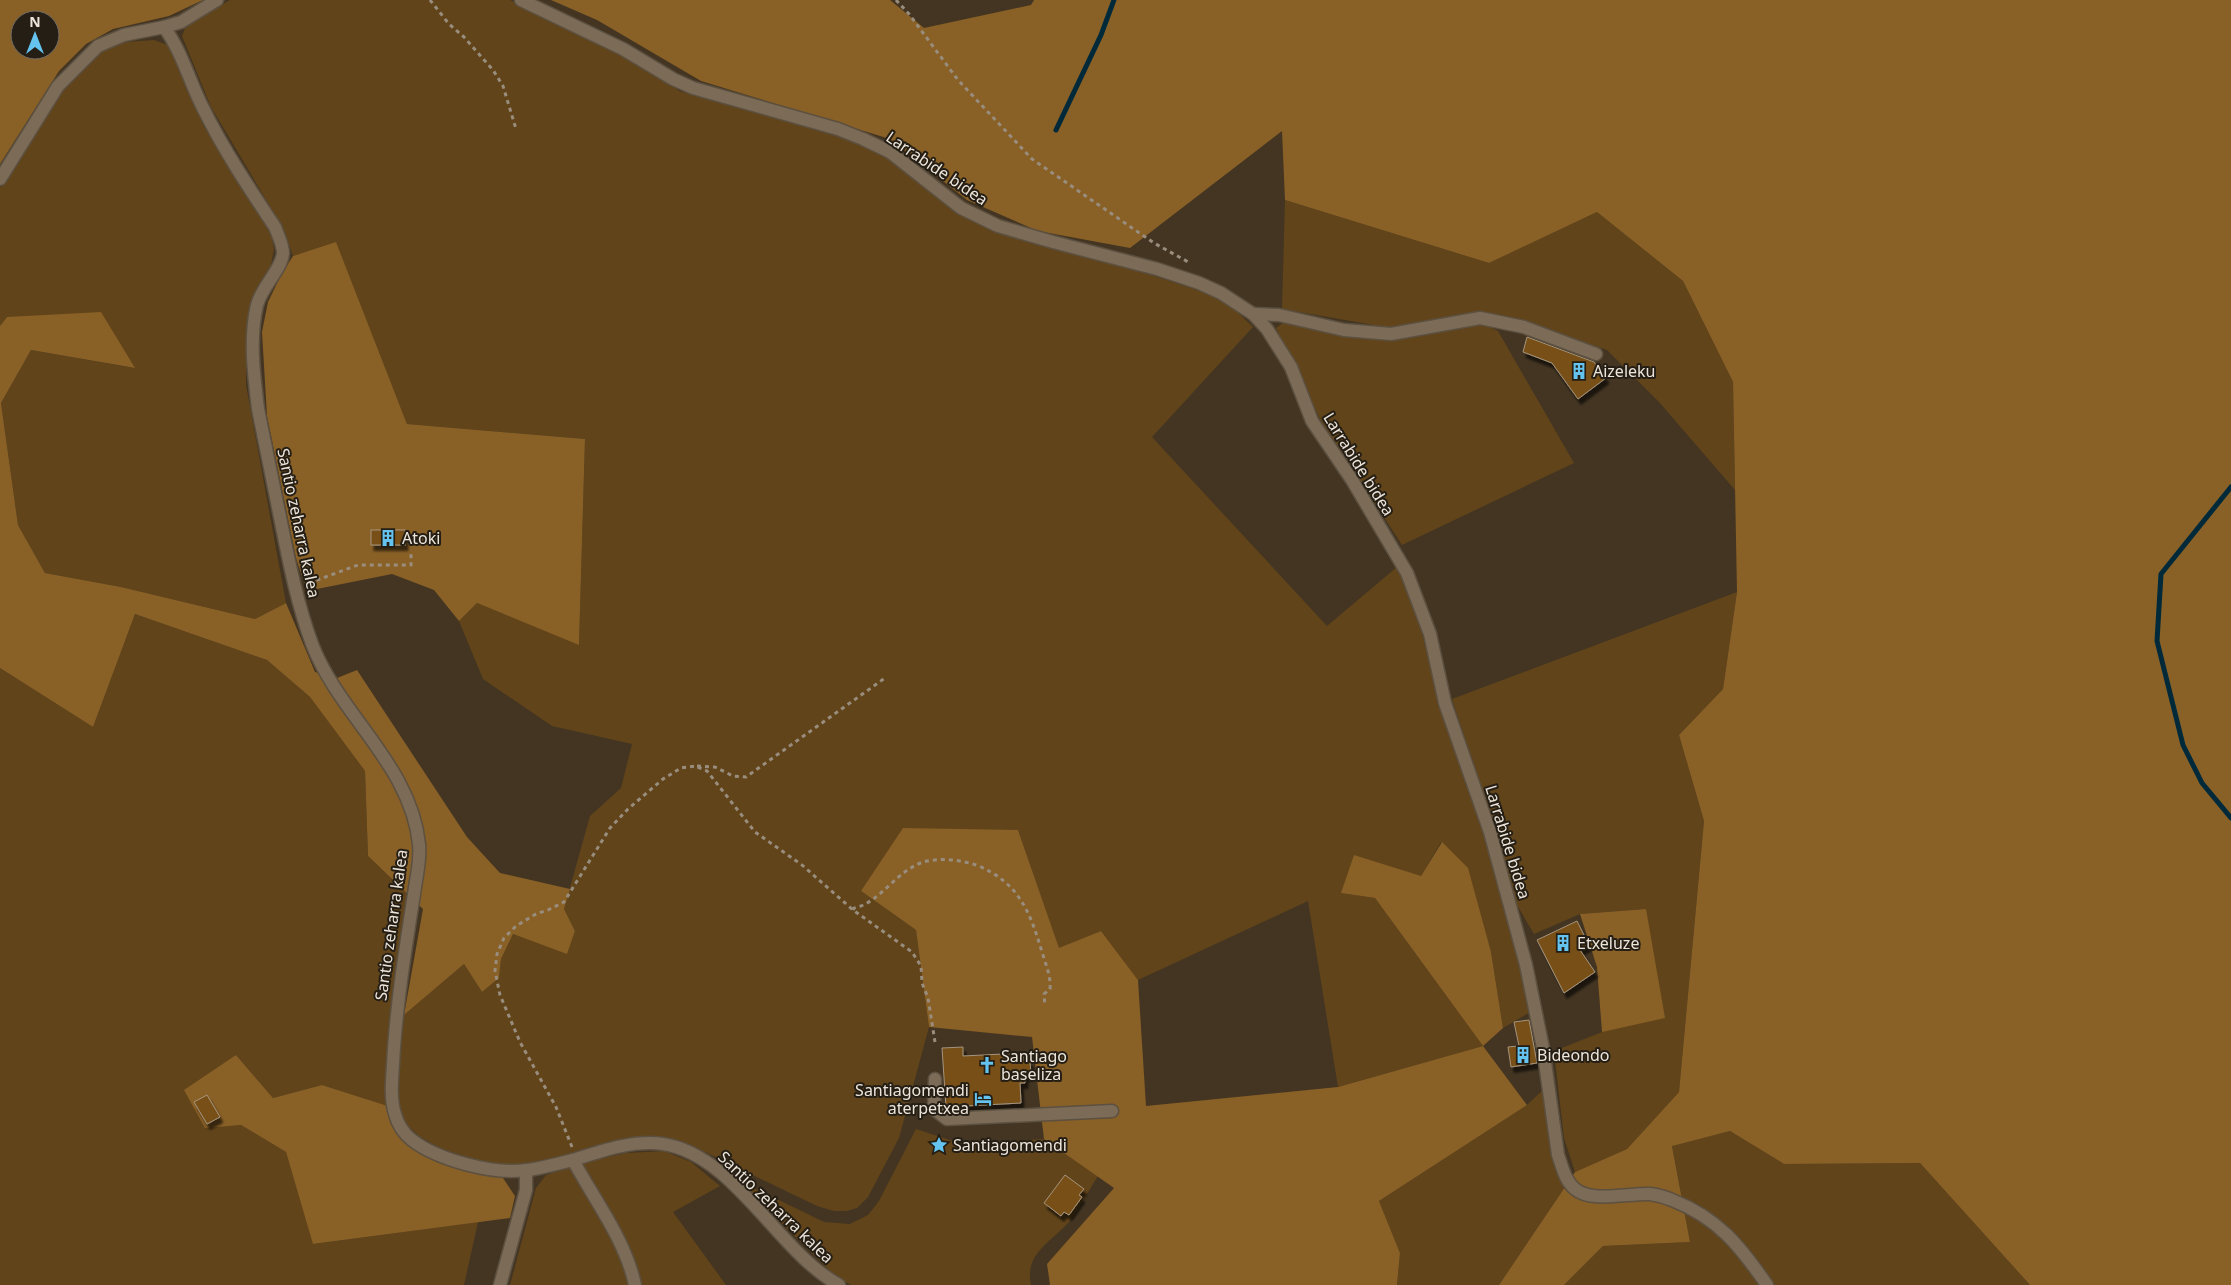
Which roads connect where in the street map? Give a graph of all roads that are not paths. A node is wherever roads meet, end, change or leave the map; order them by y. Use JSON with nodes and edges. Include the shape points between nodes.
{"nodes":[{"id":1,"x":217,"y":0,"type":"edge"},
{"id":2,"x":521,"y":0,"type":"edge"},
{"id":3,"x":164,"y":28,"type":"junction"},
{"id":4,"x":0,"y":178,"type":"edge"},
{"id":5,"x":1253,"y":314,"type":"junction"},
{"id":6,"x":1596,"y":354,"type":"dead end"},
{"id":7,"x":935,"y":1079,"type":"dead end"},
{"id":8,"x":1112,"y":1111,"type":"dead end"},
{"id":9,"x":573,"y":1160,"type":"junction"},
{"id":10,"x":526,"y":1170,"type":"junction"},
{"id":11,"x":500,"y":1285,"type":"edge"},
{"id":12,"x":635,"y":1285,"type":"edge"},
{"id":13,"x":839,"y":1285,"type":"edge"},
{"id":14,"x":1767,"y":1285,"type":"edge"}],
"edges":[{"from":1,"to":3,"type":"street","via":[[181,22]]},
{"from":2,"to":5,"type":"street","name":"Larrabide bidea","via":[[623,49],[693,88],[863,139],[890,152],[962,208],[998,226],[1199,283]]},
{"from":3,"to":4,"type":"street","via":[[124,35],[98,46],[58,86]]},
{"from":3,"to":10,"type":"street","name":"Santio zeharra kalea","via":[[181,55],[215,132],[275,227],[280,241],[283,254],[278,269],[266,284],[255,317],[255,383],[295,588],[313,646],[329,678],[399,779],[414,818],[419,846],[395,1017],[394,1113],[402,1131],[414,1142],[440,1155],[473,1165]]},
{"from":5,"to":6,"type":"street","via":[[1279,315],[1344,330],[1390,334],[1480,318],[1524,327]]},
{"from":5,"to":14,"type":"street","name":"Larrabide bidea","via":[[1267,329],[1291,367],[1312,421],[1392,546],[1430,634],[1445,704],[1490,832],[1526,965],[1563,1171],[1575,1189],[1592,1196],[1652,1194],[1696,1211],[1720,1227],[1744,1251]]},
{"from":7,"to":8,"type":"street","via":[[934,1109],[947,1119]]},
{"from":9,"to":10,"type":"street","name":"Santio zeharra kalea"},
{"from":9,"to":12,"type":"street","via":[[627,1257]]},
{"from":9,"to":13,"type":"street","name":"Santio zeharra kalea","via":[[606,1149],[638,1144],[664,1144],[695,1154],[728,1179],[783,1238]]},
{"from":10,"to":11,"type":"street","via":[[526,1190]]}]}
